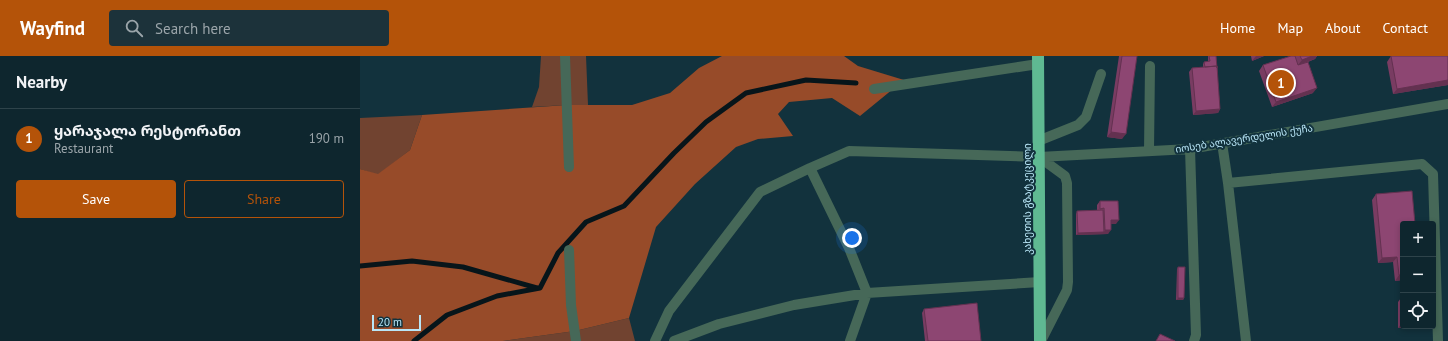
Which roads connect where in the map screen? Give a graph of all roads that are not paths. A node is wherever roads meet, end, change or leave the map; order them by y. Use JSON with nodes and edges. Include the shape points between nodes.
{"nodes":[{"id":1,"x":565,"y":56,"type":"edge"},
{"id":2,"x":1038,"y":60,"type":"edge"},
{"id":3,"x":1150,"y":66,"type":"dead end"},
{"id":4,"x":1101,"y":74,"type":"dead end"},
{"id":5,"x":874,"y":89,"type":"dead end"},
{"id":6,"x":1448,"y":104,"type":"edge"},
{"id":7,"x":1038,"y":141,"type":"junction"},
{"id":8,"x":1222,"y":143,"type":"junction"},
{"id":9,"x":1190,"y":149,"type":"junction"},
{"id":10,"x":1149,"y":151,"type":"junction"},
{"id":11,"x":1039,"y":157,"type":"junction"},
{"id":12,"x":569,"y":167,"type":"dead end"},
{"id":13,"x":810,"y":168,"type":"junction"},
{"id":14,"x":1228,"y":183,"type":"junction"},
{"id":15,"x":569,"y":250,"type":"dead end"},
{"id":16,"x":1040,"y":282,"type":"junction"},
{"id":17,"x":866,"y":293,"type":"junction"},
{"id":18,"x":576,"y":341,"type":"edge"},
{"id":19,"x":655,"y":341,"type":"edge"},
{"id":20,"x":674,"y":341,"type":"edge"},
{"id":21,"x":850,"y":341,"type":"edge"},
{"id":22,"x":1041,"y":341,"type":"edge"},
{"id":23,"x":1194,"y":341,"type":"edge"},
{"id":24,"x":1246,"y":341,"type":"edge"},
{"id":25,"x":1438,"y":341,"type":"edge"}],
"edges":[{"from":1,"to":12,"type":"street"},
{"from":2,"to":5,"type":"street"},
{"from":2,"to":7,"type":"highway","name":"კახეთის გზატკეცილი"},
{"from":3,"to":10,"type":"street"},
{"from":4,"to":7,"type":"street","via":[[1086,117],[1078,124]]},
{"from":6,"to":8,"type":"street","name":"იოსებ ალავერდელის ქუჩა"},
{"from":7,"to":11,"type":"highway","name":"კახეთის გზატკეცილი"},
{"from":8,"to":9,"type":"street","name":"იოსებ ალავერდელის ქუჩა"},
{"from":8,"to":14,"type":"street"},
{"from":9,"to":10,"type":"street","name":"იოსებ ალავერდელის ქუჩა"},
{"from":9,"to":23,"type":"street","via":[[1196,335]]},
{"from":10,"to":11,"type":"street","name":"იოსებ ალავერდელის ქუჩა"},
{"from":11,"to":13,"type":"street","name":"იოსებ ალავერდელის ქუჩა","via":[[849,151]]},
{"from":11,"to":16,"type":"highway","name":"კახეთის გზატკეცილი"},
{"from":11,"to":22,"type":"street","via":[[1065,176],[1067,183],[1067,290]]},
{"from":13,"to":17,"type":"street","via":[[849,248]]},
{"from":13,"to":19,"type":"street","name":"იოსებ ალავერდელის ქუჩა","via":[[760,192],[669,311]]},
{"from":14,"to":24,"type":"street"},
{"from":14,"to":25,"type":"street","via":[[1422,164],[1433,174]]},
{"from":15,"to":18,"type":"street","via":[[571,305]]},
{"from":16,"to":17,"type":"street"},
{"from":16,"to":22,"type":"highway","name":"კახეთის გზატკეცილი"},
{"from":17,"to":20,"type":"street","via":[[794,305],[719,324]]},
{"from":17,"to":21,"type":"street"}]}
